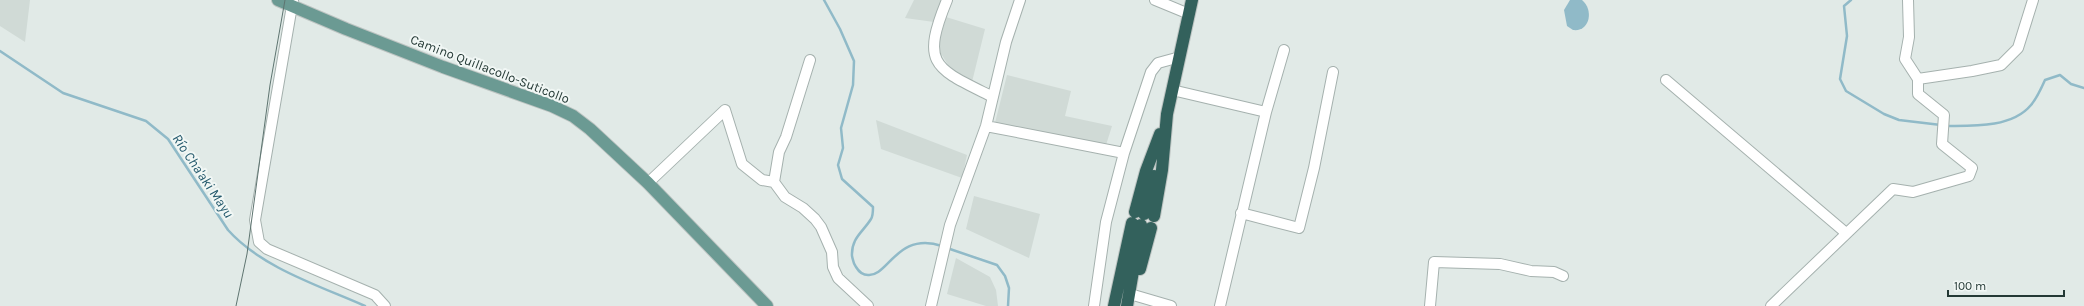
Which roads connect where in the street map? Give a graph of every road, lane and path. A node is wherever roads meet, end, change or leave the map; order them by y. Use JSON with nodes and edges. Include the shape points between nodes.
{"nodes":[{"id":1,"x":278,"y":0,"type":"edge"},
{"id":2,"x":947,"y":0,"type":"edge"},
{"id":3,"x":1020,"y":0,"type":"edge"},
{"id":4,"x":1155,"y":0,"type":"edge"},
{"id":5,"x":1192,"y":0,"type":"edge"},
{"id":6,"x":1908,"y":0,"type":"edge"},
{"id":7,"x":2034,"y":0,"type":"edge"},
{"id":8,"x":292,"y":3,"type":"edge"},
{"id":9,"x":1189,"y":14,"type":"junction"},
{"id":10,"x":1284,"y":50,"type":"dead end"},
{"id":11,"x":1180,"y":57,"type":"junction"},
{"id":12,"x":810,"y":60,"type":"dead end"},
{"id":13,"x":1333,"y":72,"type":"dead end"},
{"id":14,"x":1918,"y":78,"type":"junction"},
{"id":15,"x":1666,"y":80,"type":"dead end"},
{"id":16,"x":1172,"y":90,"type":"junction"},
{"id":17,"x":993,"y":97,"type":"junction"},
{"id":18,"x":1266,"y":112,"type":"junction"},
{"id":19,"x":1167,"y":114,"type":"junction"},
{"id":20,"x":986,"y":126,"type":"junction"},
{"id":21,"x":1124,"y":153,"type":"junction"},
{"id":22,"x":774,"y":182,"type":"junction"},
{"id":23,"x":648,"y":183,"type":"junction"},
{"id":24,"x":1241,"y":213,"type":"junction"},
{"id":25,"x":1143,"y":220,"type":"junction"},
{"id":26,"x":1846,"y":233,"type":"junction"},
{"id":27,"x":1563,"y":276,"type":"dead end"},
{"id":28,"x":1128,"y":300,"type":"edge"},
{"id":29,"x":385,"y":306,"type":"edge"},
{"id":30,"x":767,"y":306,"type":"edge"},
{"id":31,"x":868,"y":306,"type":"edge"},
{"id":32,"x":931,"y":306,"type":"edge"},
{"id":33,"x":1094,"y":306,"type":"edge"},
{"id":34,"x":1114,"y":306,"type":"edge"},
{"id":35,"x":1171,"y":306,"type":"edge"},
{"id":36,"x":1220,"y":306,"type":"edge"},
{"id":37,"x":1430,"y":306,"type":"edge"},
{"id":38,"x":1771,"y":306,"type":"edge"}],
"edges":[{"from":1,"to":8,"type":"main road","name":"Camino Quillacollo-Suticollo"},
{"from":2,"to":17,"type":"street","via":[[934,37],[936,57],[952,77]]},
{"from":3,"to":17,"type":"street","via":[[1006,42]]},
{"from":4,"to":9,"type":"street"},
{"from":5,"to":9,"type":"highway"},
{"from":6,"to":14,"type":"street","via":[[1909,37],[1904,59]]},
{"from":7,"to":14,"type":"street","via":[[2018,48],[2001,65]]},
{"from":8,"to":23,"type":"main road","name":"Camino Quillacollo-Suticollo","via":[[346,30],[552,106],[572,116],[590,129]]},
{"from":8,"to":29,"type":"street","via":[[255,220],[259,242],[267,249],[376,295]]},
{"from":9,"to":11,"type":"highway"},
{"from":10,"to":18,"type":"street"},
{"from":11,"to":16,"type":"highway"},
{"from":11,"to":21,"type":"street","via":[[1158,63],[1151,72]]},
{"from":12,"to":22,"type":"street","via":[[779,152]]},
{"from":13,"to":24,"type":"street","via":[[1299,228]]},
{"from":14,"to":26,"type":"street","via":[[1918,94],[1944,115],[1942,144],[1972,168],[1969,176],[1913,192],[1893,189]]},
{"from":15,"to":26,"type":"street"},
{"from":16,"to":18,"type":"street"},
{"from":16,"to":19,"type":"highway"},
{"from":17,"to":20,"type":"street"},
{"from":18,"to":24,"type":"street"},
{"from":19,"to":25,"type":"highway"},
{"from":19,"to":25,"type":"highway","via":[[1146,171]]},
{"from":20,"to":21,"type":"street"},
{"from":20,"to":32,"type":"street","via":[[947,237]]},
{"from":21,"to":33,"type":"street","via":[[1106,222]]},
{"from":22,"to":23,"type":"street","via":[[762,180],[742,164],[725,110]]},
{"from":22,"to":31,"type":"street","via":[[785,197],[815,219],[832,252],[833,267],[838,278]]},
{"from":23,"to":30,"type":"main road","name":"Camino Quillacollo-Suticollo"},
{"from":24,"to":36,"type":"street"},
{"from":25,"to":28,"type":"highway"},
{"from":25,"to":34,"type":"highway"},
{"from":26,"to":38,"type":"street"},
{"from":27,"to":37,"type":"street","via":[[1554,272],[1531,271],[1500,264],[1434,262]]},
{"from":28,"to":35,"type":"street"}]}
